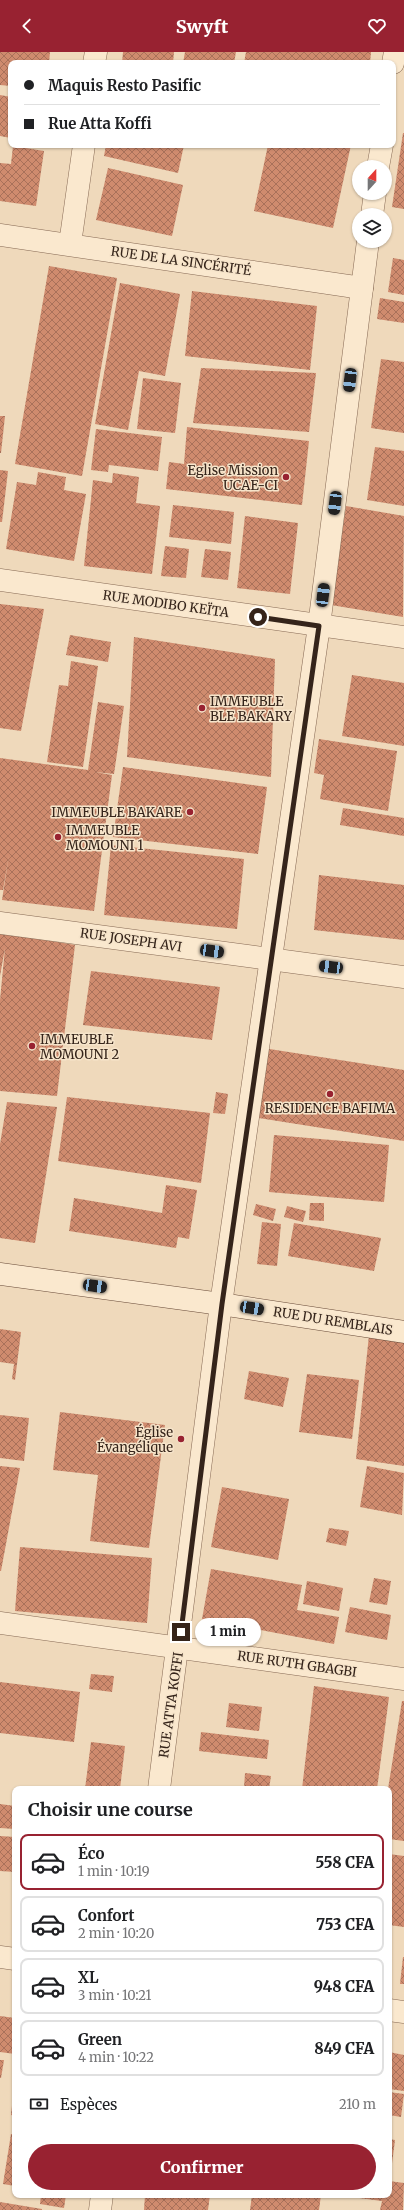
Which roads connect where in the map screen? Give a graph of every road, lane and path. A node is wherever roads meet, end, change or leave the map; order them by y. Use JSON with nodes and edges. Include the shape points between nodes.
{"nodes":[{"id":1,"x":84,"y":148,"type":"edge"},
{"id":2,"x":381,"y":148,"type":"edge"},
{"id":3,"x":379,"y":160,"type":"edge"},
{"id":4,"x":0,"y":235,"type":"edge"},
{"id":5,"x":70,"y":244,"type":"junction"},
{"id":6,"x":367,"y":248,"type":"edge"},
{"id":7,"x":362,"y":288,"type":"junction"},
{"id":8,"x":0,"y":580,"type":"edge"},
{"id":9,"x":319,"y":626,"type":"junction"},
{"id":10,"x":404,"y":637,"type":"edge"},
{"id":11,"x":0,"y":923,"type":"edge"},
{"id":12,"x":272,"y":959,"type":"junction"},
{"id":13,"x":404,"y":977,"type":"edge"},
{"id":14,"x":0,"y":1274,"type":"edge"},
{"id":15,"x":222,"y":1304,"type":"junction"},
{"id":16,"x":404,"y":1332,"type":"edge"},
{"id":17,"x":0,"y":1623,"type":"edge"},
{"id":18,"x":179,"y":1647,"type":"junction"},
{"id":19,"x":404,"y":1679,"type":"edge"},
{"id":20,"x":159,"y":1786,"type":"edge"},
{"id":21,"x":0,"y":1957,"type":"edge"},
{"id":22,"x":12,"y":1959,"type":"edge"},
{"id":23,"x":392,"y":2010,"type":"edge"},
{"id":24,"x":404,"y":2012,"type":"edge"},
{"id":25,"x":102,"y":2198,"type":"edge"},
{"id":26,"x":100,"y":2210,"type":"edge"}],
"edges":[{"from":1,"to":5,"type":"street"},
{"from":2,"to":3,"type":"street"},
{"from":4,"to":5,"type":"street","name":"RUE DE LA SINCÉRITÉ"},
{"from":5,"to":7,"type":"street","name":"RUE DE LA SINCÉRITÉ"},
{"from":6,"to":7,"type":"street","name":"RUE ATTA KOFFI"},
{"from":7,"to":9,"type":"street","name":"RUE ATTA KOFFI"},
{"from":8,"to":9,"type":"street","name":"RUE MODIBO KEÏTA"},
{"from":9,"to":10,"type":"street","name":"RUE MODIBO KEÏTA"},
{"from":9,"to":12,"type":"street","name":"RUE ATTA KOFFI"},
{"from":11,"to":12,"type":"street","name":"RUE JOSEPH AVI"},
{"from":12,"to":13,"type":"street","name":"RUE JOSEPH AVI"},
{"from":12,"to":15,"type":"street","name":"RUE ATTA KOFFI"},
{"from":14,"to":15,"type":"street","name":"RUE DU REMBLAIS"},
{"from":15,"to":16,"type":"street","name":"RUE DU REMBLAIS"},
{"from":15,"to":18,"type":"street","name":"RUE ATTA KOFFI"},
{"from":17,"to":18,"type":"street","name":"RUE RUTH GBAGBI"},
{"from":18,"to":19,"type":"street","name":"RUE RUTH GBAGBI"},
{"from":18,"to":20,"type":"street","name":"RUE ATTA KOFFI"},
{"from":21,"to":22,"type":"street"},
{"from":23,"to":24,"type":"street"},
{"from":25,"to":26,"type":"street"}]}
